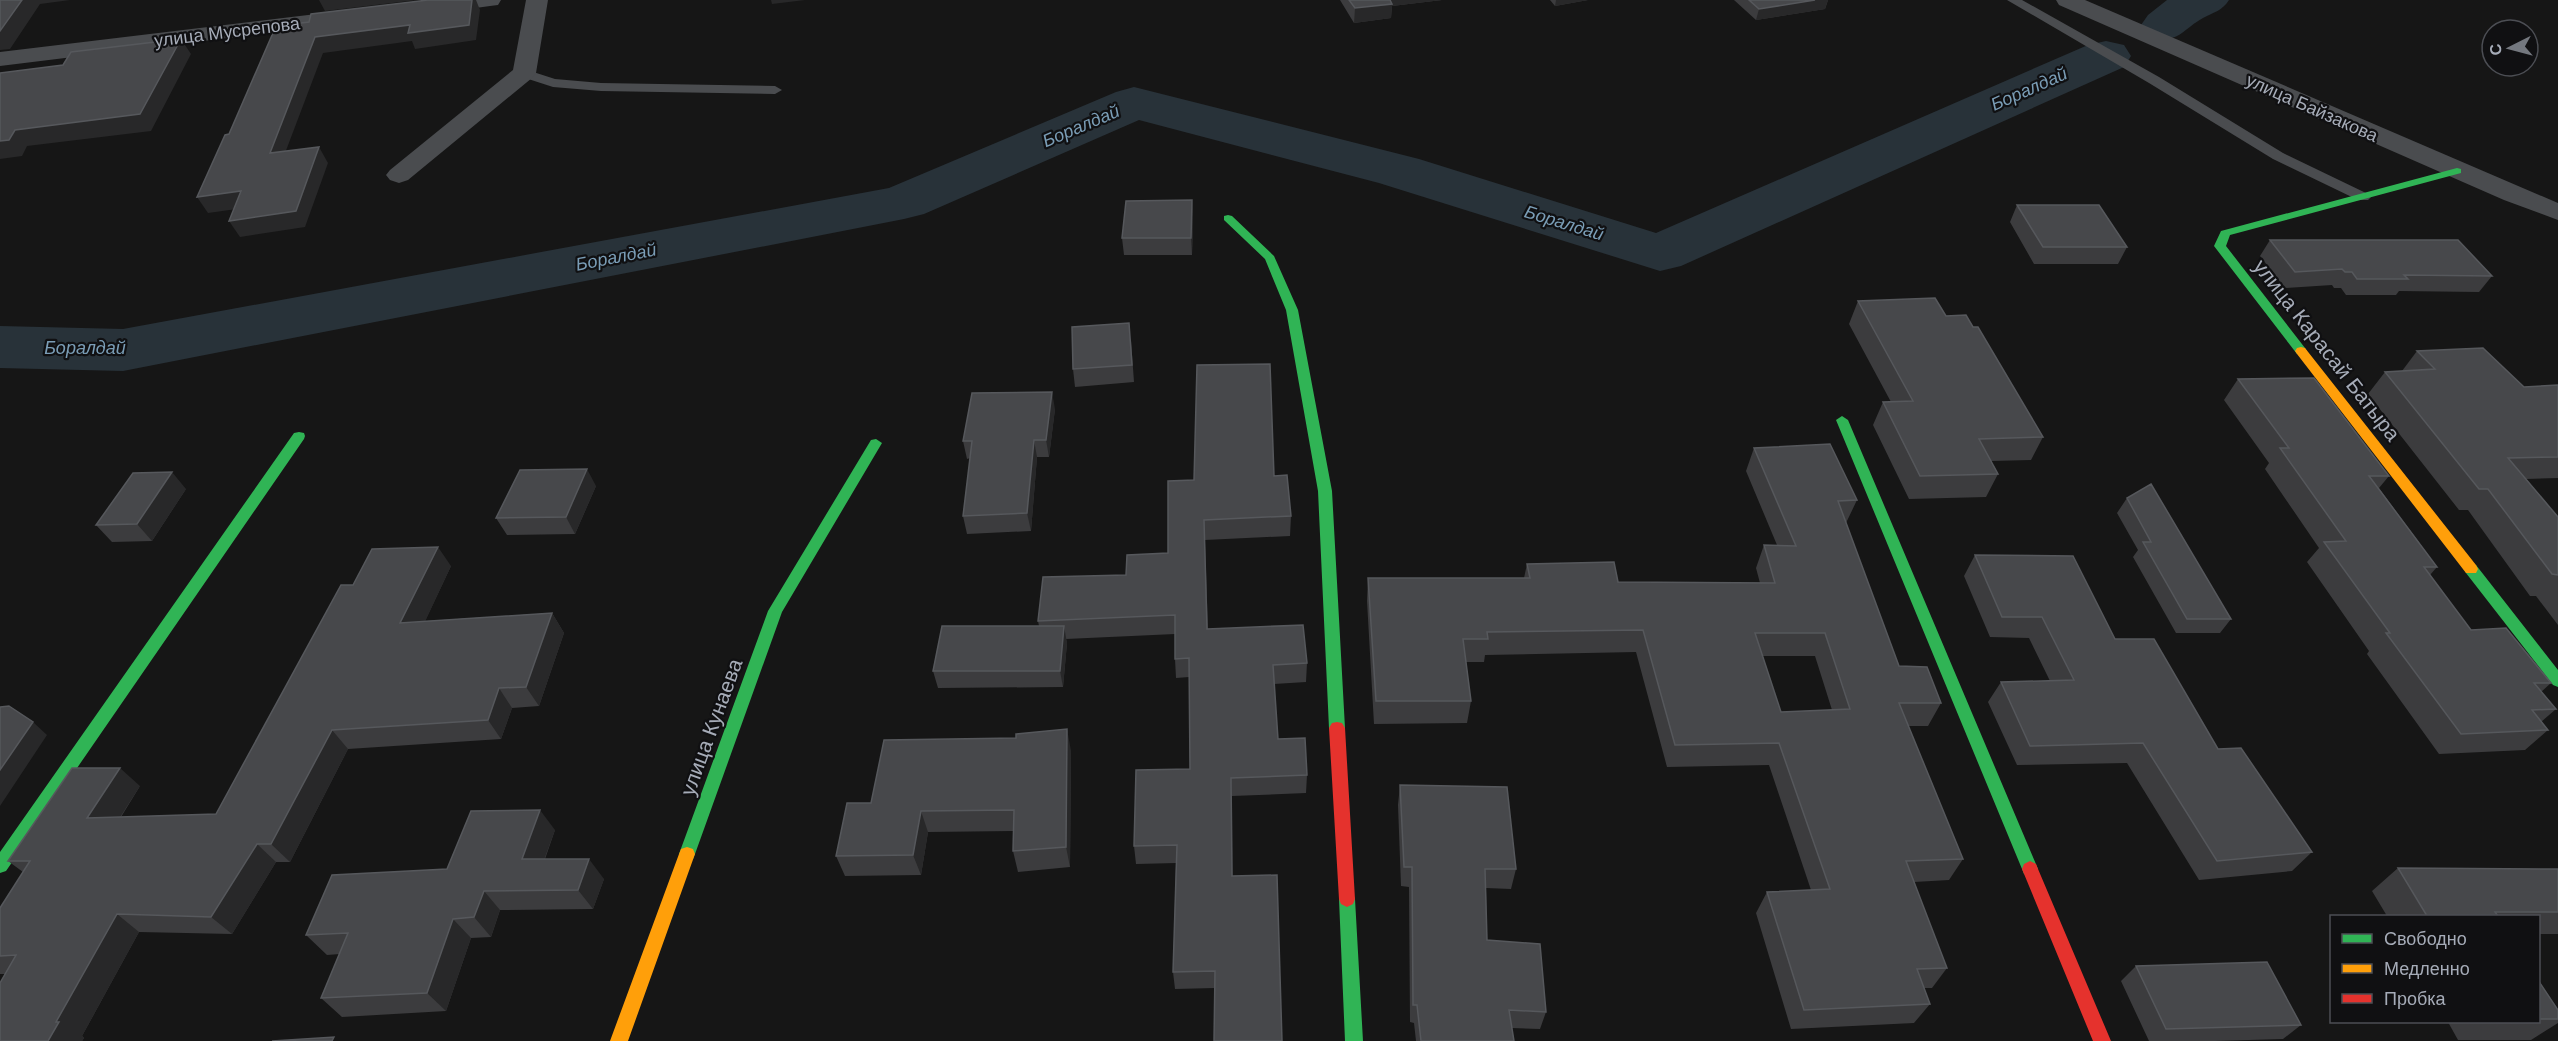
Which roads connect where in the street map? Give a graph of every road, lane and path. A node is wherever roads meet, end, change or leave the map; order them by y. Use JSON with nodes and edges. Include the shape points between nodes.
{"nodes":[{"id":1,"x":490,"y":0,"type":"edge"},
{"id":2,"x":537,"y":0,"type":"edge"},
{"id":3,"x":2013,"y":0,"type":"edge"},
{"id":4,"x":2067,"y":0,"type":"edge"},
{"id":5,"x":408,"y":10,"type":"edge"},
{"id":6,"x":350,"y":17,"type":"edge"},
{"id":7,"x":0,"y":59,"type":"edge"},
{"id":8,"x":524,"y":73,"type":"junction"},
{"id":9,"x":775,"y":90,"type":"dead end"},
{"id":10,"x":2457,"y":171,"type":"junction"},
{"id":11,"x":399,"y":175,"type":"dead end"},
{"id":12,"x":2363,"y":197,"type":"junction"},
{"id":13,"x":2558,"y":212,"type":"edge"},
{"id":14,"x":1228,"y":218,"type":"dead end"},
{"id":15,"x":1842,"y":420,"type":"dead end"},
{"id":16,"x":299,"y":436,"type":"dead end"},
{"id":17,"x":876,"y":443,"type":"dead end"},
{"id":18,"x":2558,"y":681,"type":"edge"},
{"id":19,"x":0,"y":866,"type":"edge"},
{"id":20,"x":619,"y":1041,"type":"edge"},
{"id":21,"x":1354,"y":1041,"type":"edge"},
{"id":22,"x":2102,"y":1041,"type":"edge"}],
"edges":[{"from":1,"to":5,"type":"street"},
{"from":2,"to":8,"type":"street"},
{"from":3,"to":12,"type":"lane","via":[[2278,156]]},
{"from":4,"to":10,"type":"street","name":"улица Байзакова"},
{"from":6,"to":7,"type":"street","name":"улица Мусрепова"},
{"from":8,"to":9,"type":"lane","via":[[553,83],[601,87]]},
{"from":8,"to":11,"type":"street"},
{"from":10,"to":12,"type":"street","name":"улица Карасай Батыра"},
{"from":10,"to":13,"type":"street","name":"улица Байзакова"},
{"from":12,"to":18,"type":"street","name":"улица Карасай Батыра","via":[[2224,233],[2220,246]]},
{"from":14,"to":21,"type":"street","via":[[1270,258],[1292,310],[1325,491]]},
{"from":15,"to":22,"type":"street"},
{"from":16,"to":19,"type":"street"},
{"from":17,"to":20,"type":"street","name":"улица Кунаева","via":[[776,611]]}]}
